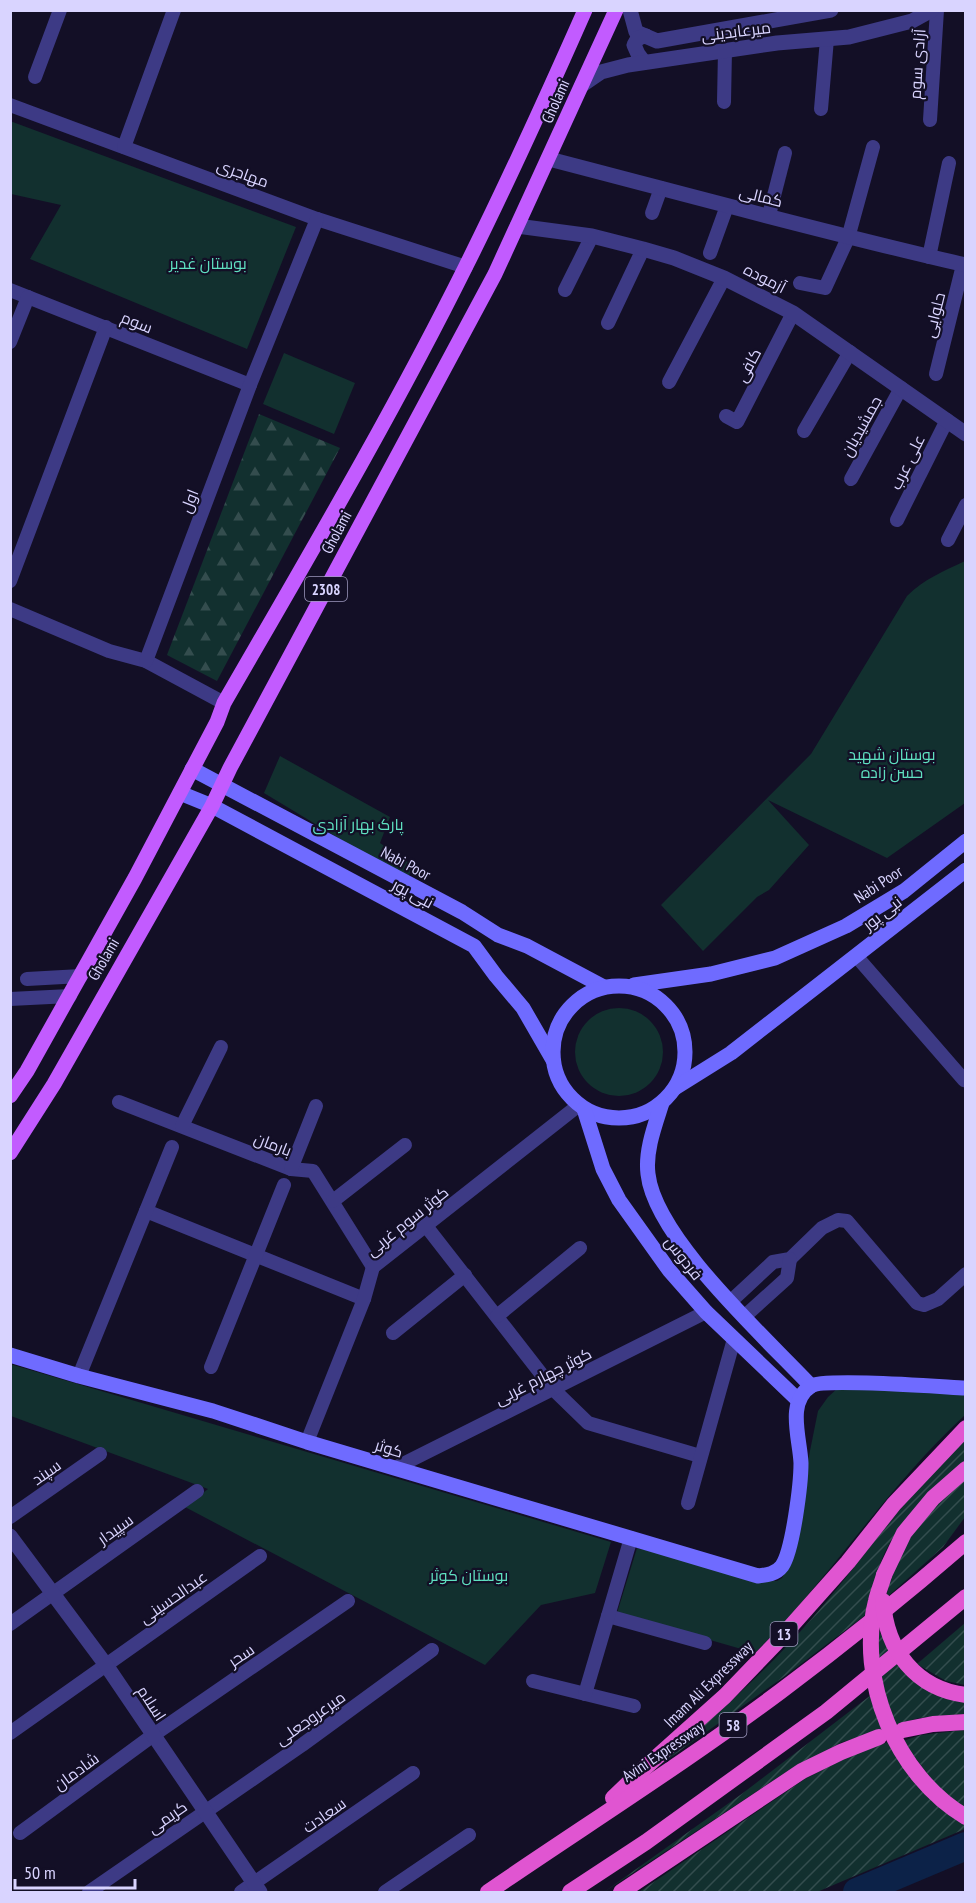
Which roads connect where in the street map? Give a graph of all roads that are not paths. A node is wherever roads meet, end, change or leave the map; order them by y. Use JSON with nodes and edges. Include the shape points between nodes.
{"nodes":[{"id":1,"x":60,"y":10,"type":"edge"},
{"id":2,"x":174,"y":10,"type":"edge"},
{"id":3,"x":585,"y":10,"type":"edge"},
{"id":4,"x":616,"y":10,"type":"edge"},
{"id":5,"x":630,"y":10,"type":"edge"},
{"id":6,"x":831,"y":10,"type":"edge"},
{"id":7,"x":932,"y":10,"type":"edge"},
{"id":8,"x":937,"y":10,"type":"edge"},
{"id":9,"x":646,"y":36,"type":"junction"},
{"id":10,"x":827,"y":39,"type":"junction"},
{"id":11,"x":725,"y":50,"type":"junction"},
{"id":12,"x":644,"y":62,"type":"junction"},
{"id":13,"x":35,"y":77,"type":"dead end"},
{"id":14,"x":582,"y":85,"type":"junction"},
{"id":15,"x":724,"y":102,"type":"dead end"},
{"id":16,"x":10,"y":105,"type":"edge"},
{"id":17,"x":821,"y":109,"type":"dead end"},
{"id":18,"x":930,"y":120,"type":"dead end"},
{"id":19,"x":123,"y":147,"type":"junction"},
{"id":20,"x":873,"y":147,"type":"dead end"},
{"id":21,"x":785,"y":153,"type":"dead end"},
{"id":22,"x":549,"y":159,"type":"junction"},
{"id":23,"x":949,"y":163,"type":"dead end"},
{"id":24,"x":661,"y":188,"type":"junction"},
{"id":25,"x":727,"y":206,"type":"junction"},
{"id":26,"x":652,"y":213,"type":"dead end"},
{"id":27,"x":769,"y":216,"type":"junction"},
{"id":28,"x":317,"y":219,"type":"junction"},
{"id":29,"x":517,"y":226,"type":"junction"},
{"id":30,"x":592,"y":236,"type":"junction"},
{"id":31,"x":848,"y":238,"type":"junction"},
{"id":32,"x":643,"y":249,"type":"junction"},
{"id":33,"x":710,"y":253,"type":"dead end"},
{"id":34,"x":929,"y":257,"type":"junction"},
{"id":35,"x":964,"y":265,"type":"edge"},
{"id":36,"x":466,"y":267,"type":"junction"},
{"id":37,"x":723,"y":278,"type":"junction"},
{"id":38,"x":800,"y":283,"type":"dead end"},
{"id":39,"x":10,"y":290,"type":"edge"},
{"id":40,"x":565,"y":290,"type":"dead end"},
{"id":41,"x":28,"y":297,"type":"junction"},
{"id":42,"x":794,"y":313,"type":"junction"},
{"id":43,"x":608,"y":323,"type":"dead end"},
{"id":44,"x":106,"y":327,"type":"junction"},
{"id":45,"x":10,"y":342,"type":"edge"},
{"id":46,"x":850,"y":352,"type":"junction"},
{"id":47,"x":936,"y":374,"type":"dead end"},
{"id":48,"x":669,"y":381,"type":"dead end"},
{"id":49,"x":250,"y":385,"type":"junction"},
{"id":50,"x":901,"y":388,"type":"junction"},
{"id":51,"x":726,"y":416,"type":"dead end"},
{"id":52,"x":947,"y":420,"type":"junction"},
{"id":53,"x":804,"y":431,"type":"dead end"},
{"id":54,"x":966,"y":434,"type":"edge"},
{"id":55,"x":851,"y":479,"type":"dead end"},
{"id":56,"x":966,"y":505,"type":"edge"},
{"id":57,"x":897,"y":520,"type":"dead end"},
{"id":58,"x":948,"y":540,"type":"dead end"},
{"id":59,"x":10,"y":581,"type":"edge"},
{"id":60,"x":10,"y":609,"type":"edge"},
{"id":61,"x":147,"y":661,"type":"junction"},
{"id":62,"x":224,"y":703,"type":"junction"},
{"id":63,"x":192,"y":769,"type":"junction"},
{"id":64,"x":221,"y":786,"type":"junction"},
{"id":65,"x":180,"y":793,"type":"junction"},
{"id":66,"x":212,"y":806,"type":"junction"},
{"id":67,"x":966,"y":841,"type":"edge"},
{"id":68,"x":966,"y":870,"type":"edge"},
{"id":69,"x":857,"y":957,"type":"junction"},
{"id":70,"x":81,"y":976,"type":"junction"},
{"id":71,"x":27,"y":979,"type":"dead end"},
{"id":72,"x":629,"y":986,"type":"junction"},
{"id":73,"x":604,"y":987,"type":"junction"},
{"id":74,"x":70,"y":996,"type":"junction"},
{"id":75,"x":10,"y":999,"type":"edge"},
{"id":76,"x":221,"y":1047,"type":"dead end"},
{"id":77,"x":553,"y":1060,"type":"junction"},
{"id":78,"x":965,"y":1080,"type":"edge"},
{"id":79,"x":675,"y":1088,"type":"junction"},
{"id":80,"x":10,"y":1096,"type":"edge"},
{"id":81,"x":119,"y":1102,"type":"dead end"},
{"id":82,"x":662,"y":1103,"type":"junction"},
{"id":83,"x":316,"y":1106,"type":"dead end"},
{"id":84,"x":582,"y":1107,"type":"junction"},
{"id":85,"x":182,"y":1126,"type":"junction"},
{"id":86,"x":405,"y":1144,"type":"dead end"},
{"id":87,"x":172,"y":1147,"type":"dead end"},
{"id":88,"x":10,"y":1153,"type":"edge"},
{"id":89,"x":291,"y":1168,"type":"junction"},
{"id":90,"x":284,"y":1185,"type":"dead end"},
{"id":91,"x":333,"y":1201,"type":"junction"},
{"id":92,"x":146,"y":1211,"type":"junction"},
{"id":93,"x":426,"y":1226,"type":"junction"},
{"id":94,"x":580,"y":1248,"type":"dead end"},
{"id":95,"x":256,"y":1256,"type":"junction"},
{"id":96,"x":790,"y":1259,"type":"junction"},
{"id":97,"x":373,"y":1267,"type":"junction"},
{"id":98,"x":966,"y":1274,"type":"edge"},
{"id":99,"x":465,"y":1275,"type":"junction"},
{"id":100,"x":364,"y":1299,"type":"junction"},
{"id":101,"x":730,"y":1302,"type":"junction"},
{"id":102,"x":706,"y":1312,"type":"junction"},
{"id":103,"x":497,"y":1316,"type":"junction"},
{"id":104,"x":745,"y":1316,"type":"junction"},
{"id":105,"x":393,"y":1333,"type":"dead end"},
{"id":106,"x":734,"y":1339,"type":"junction"},
{"id":107,"x":10,"y":1355,"type":"edge"},
{"id":108,"x":211,"y":1367,"type":"dead end"},
{"id":109,"x":79,"y":1376,"type":"junction"},
{"id":110,"x":810,"y":1386,"type":"junction"},
{"id":111,"x":965,"y":1388,"type":"edge"},
{"id":112,"x":554,"y":1389,"type":"junction"},
{"id":113,"x":798,"y":1401,"type":"junction"},
{"id":114,"x":966,"y":1428,"type":"edge"},
{"id":115,"x":307,"y":1442,"type":"junction"},
{"id":116,"x":100,"y":1454,"type":"dead end"},
{"id":117,"x":700,"y":1456,"type":"junction"},
{"id":118,"x":395,"y":1468,"type":"junction"},
{"id":119,"x":966,"y":1469,"type":"edge"},
{"id":120,"x":197,"y":1491,"type":"dead end"},
{"id":121,"x":688,"y":1503,"type":"dead end"},
{"id":122,"x":10,"y":1517,"type":"edge"},
{"id":123,"x":10,"y":1536,"type":"edge"},
{"id":124,"x":631,"y":1538,"type":"junction"},
{"id":125,"x":966,"y":1542,"type":"edge"},
{"id":126,"x":260,"y":1556,"type":"dead end"},
{"id":127,"x":884,"y":1575,"type":"junction"},
{"id":128,"x":51,"y":1594,"type":"junction"},
{"id":129,"x":966,"y":1597,"type":"edge"},
{"id":130,"x":348,"y":1601,"type":"dead end"},
{"id":131,"x":608,"y":1616,"type":"junction"},
{"id":132,"x":10,"y":1624,"type":"edge"},
{"id":133,"x":705,"y":1643,"type":"dead end"},
{"id":134,"x":432,"y":1650,"type":"dead end"},
{"id":135,"x":106,"y":1665,"type":"junction"},
{"id":136,"x":533,"y":1681,"type":"dead end"},
{"id":137,"x":585,"y":1694,"type":"junction"},
{"id":138,"x":966,"y":1695,"type":"edge"},
{"id":139,"x":633,"y":1706,"type":"dead end"},
{"id":140,"x":966,"y":1722,"type":"edge"},
{"id":141,"x":903,"y":1730,"type":"dead end"},
{"id":142,"x":10,"y":1733,"type":"edge"},
{"id":143,"x":152,"y":1736,"type":"junction"},
{"id":144,"x":879,"y":1737,"type":"dead end"},
{"id":145,"x":413,"y":1773,"type":"dead end"},
{"id":146,"x":206,"y":1810,"type":"junction"},
{"id":147,"x":966,"y":1817,"type":"edge"},
{"id":148,"x":587,"y":1825,"type":"junction"},
{"id":149,"x":20,"y":1833,"type":"dead end"},
{"id":150,"x":469,"y":1835,"type":"dead end"},
{"id":151,"x":252,"y":1890,"type":"edge"},
{"id":152,"x":89,"y":1893,"type":"edge"},
{"id":153,"x":385,"y":1893,"type":"edge"},
{"id":154,"x":488,"y":1893,"type":"edge"},
{"id":155,"x":570,"y":1893,"type":"edge"},
{"id":156,"x":621,"y":1893,"type":"edge"}],
"edges":[{"from":1,"to":13,"type":"street"},
{"from":2,"to":19,"type":"street"},
{"from":3,"to":36,"type":"main road","name":"Gholami","number":"2308"},
{"from":4,"to":14,"type":"main road","name":"Gholami","number":"2308"},
{"from":5,"to":9,"type":"street","via":[[636,32]]},
{"from":6,"to":9,"type":"street","name":"میرعابدینی","via":[[657,40]]},
{"from":7,"to":10,"type":"street","name":"میرعابدینی","via":[[912,21],[849,38]]},
{"from":8,"to":18,"type":"street","name":"آزادی سوم"},
{"from":9,"to":12,"type":"street","via":[[638,38],[634,45]]},
{"from":10,"to":11,"type":"street","name":"میرعابدینی"},
{"from":10,"to":17,"type":"street"},
{"from":11,"to":12,"type":"street","name":"میرعابدینی"},
{"from":11,"to":15,"type":"street"},
{"from":12,"to":14,"type":"street","name":"میرعابدینی","via":[[601,72]]},
{"from":14,"to":22,"type":"main road","name":"Gholami","number":"2308"},
{"from":16,"to":19,"type":"street","name":"مهاجری"},
{"from":19,"to":28,"type":"street","name":"مهاجری"},
{"from":20,"to":31,"type":"street"},
{"from":21,"to":27,"type":"street"},
{"from":22,"to":24,"type":"street","name":"کمالی"},
{"from":22,"to":29,"type":"main road","name":"Gholami","number":"2308"},
{"from":23,"to":34,"type":"street"},
{"from":24,"to":25,"type":"street","name":"کمالی"},
{"from":24,"to":26,"type":"street"},
{"from":25,"to":27,"type":"street","name":"کمالی"},
{"from":25,"to":33,"type":"street"},
{"from":27,"to":31,"type":"street","name":"کمالی"},
{"from":28,"to":36,"type":"street","name":"مهاجری"},
{"from":28,"to":49,"type":"street","name":"اول"},
{"from":29,"to":30,"type":"street","name":"آزموده"},
{"from":29,"to":64,"type":"main road","name":"Gholami","number":"2308"},
{"from":30,"to":32,"type":"street","name":"آزموده"},
{"from":30,"to":40,"type":"street"},
{"from":31,"to":34,"type":"street","name":"کمالی"},
{"from":31,"to":38,"type":"street","via":[[825,288]]},
{"from":32,"to":37,"type":"street","name":"آزموده"},
{"from":32,"to":43,"type":"street"},
{"from":34,"to":35,"type":"street","name":"کمالی"},
{"from":35,"to":47,"type":"street","name":"حلوایی"},
{"from":36,"to":62,"type":"main road","name":"Gholami","number":"2308","via":[[336,509]]},
{"from":37,"to":42,"type":"street","name":"آزموده"},
{"from":37,"to":48,"type":"street"},
{"from":39,"to":41,"type":"street","name":"سوم"},
{"from":41,"to":44,"type":"street","name":"سوم"},
{"from":41,"to":45,"type":"street"},
{"from":42,"to":46,"type":"street","name":"آزموده"},
{"from":42,"to":51,"type":"street","name":"کافی","via":[[736,422]]},
{"from":44,"to":49,"type":"street","name":"سوم"},
{"from":44,"to":59,"type":"street"},
{"from":46,"to":50,"type":"street","name":"آزموده"},
{"from":46,"to":53,"type":"street"},
{"from":49,"to":61,"type":"street","name":"اول"},
{"from":50,"to":52,"type":"street","name":"آزموده"},
{"from":50,"to":55,"type":"street","name":"جمشیدیان"},
{"from":52,"to":54,"type":"street","name":"آزموده"},
{"from":52,"to":57,"type":"street","name":"علی عرب"},
{"from":56,"to":58,"type":"street"},
{"from":60,"to":61,"type":"street","via":[[109,651]]},
{"from":61,"to":62,"type":"street"},
{"from":62,"to":63,"type":"main road","name":"Gholami","number":"2308"},
{"from":63,"to":64,"type":"main road","name":"Nabi Poor"},
{"from":63,"to":65,"type":"main road","name":"Gholami","number":"2308"},
{"from":64,"to":66,"type":"main road","name":"Gholami","number":"2308"},
{"from":64,"to":73,"type":"main road","name":"Nabi Poor","via":[[462,912],[498,935]]},
{"from":65,"to":66,"type":"main road","name":"نبی پور"},
{"from":65,"to":70,"type":"main road","name":"Gholami","number":"2308"},
{"from":66,"to":77,"type":"main road","name":"نبی پور","via":[[474,946],[523,1008]]},
{"from":66,"to":88,"type":"main road","name":"Gholami","number":"2308","via":[[54,1084]]},
{"from":67,"to":72,"type":"main road","name":"Nabi Poor","via":[[904,891],[846,926],[775,958],[711,974]]},
{"from":68,"to":69,"type":"main road","name":"نبی پور"},
{"from":69,"to":78,"type":"street"},
{"from":69,"to":79,"type":"main road","name":"نبی پور","via":[[731,1053]]},
{"from":70,"to":71,"type":"street"},
{"from":70,"to":74,"type":"main road","name":"Gholami","number":"2308"},
{"from":72,"to":73,"type":"main road"},
{"from":72,"to":79,"type":"main road","via":[[647,991],[663,1002],[679,1024],[685,1052]]},
{"from":73,"to":77,"type":"main road","via":[[571,1006],[560,1022]]},
{"from":74,"to":75,"type":"street"},
{"from":74,"to":80,"type":"main road","name":"Gholami","number":"2308"},
{"from":76,"to":85,"type":"street"},
{"from":77,"to":84,"type":"main road","via":[[566,1092]]},
{"from":79,"to":82,"type":"main road"},
{"from":81,"to":85,"type":"street","name":"بارمان"},
{"from":82,"to":84,"type":"main road","via":[[624,1118],[604,1117]]},
{"from":82,"to":101,"type":"main road","name":"فردوس","via":[[649,1150],[652,1195],[684,1248]]},
{"from":83,"to":89,"type":"street"},
{"from":84,"to":93,"type":"street","name":"کوثر سوم غربی"},
{"from":84,"to":102,"type":"main road","name":"فردوس","via":[[603,1169],[619,1200],[669,1270]]},
{"from":85,"to":89,"type":"street","name":"بارمان"},
{"from":86,"to":91,"type":"street"},
{"from":87,"to":92,"type":"street"},
{"from":89,"to":91,"type":"street","name":"بارمان","via":[[313,1172]]},
{"from":90,"to":95,"type":"street"},
{"from":91,"to":97,"type":"street","name":"بارمان"},
{"from":92,"to":95,"type":"street"},
{"from":92,"to":109,"type":"street"},
{"from":93,"to":97,"type":"street","name":"کوثر سوم غربی"},
{"from":93,"to":99,"type":"street"},
{"from":94,"to":103,"type":"street"},
{"from":95,"to":100,"type":"street"},
{"from":95,"to":108,"type":"street"},
{"from":96,"to":98,"type":"street","via":[[822,1228],[838,1220],[847,1221],[917,1303],[924,1305],[938,1299]]},
{"from":96,"to":101,"type":"street","via":[[772,1262]]},
{"from":96,"to":104,"type":"street","via":[[787,1278]]},
{"from":97,"to":100,"type":"street","name":"کوثر سوم غربی"},
{"from":99,"to":103,"type":"street"},
{"from":99,"to":105,"type":"street"},
{"from":100,"to":115,"type":"street","name":"کوثر سوم غربی"},
{"from":101,"to":104,"type":"main road","name":"فردوس"},
{"from":102,"to":106,"type":"main road","name":"فردوس"},
{"from":102,"to":112,"type":"street","name":"کوثر چهارم غربی"},
{"from":103,"to":112,"type":"street"},
{"from":104,"to":110,"type":"main road","name":"فردوس"},
{"from":106,"to":113,"type":"main road","name":"فردوس"},
{"from":106,"to":117,"type":"street"},
{"from":107,"to":109,"type":"main road","name":"کوثر"},
{"from":109,"to":115,"type":"main road","name":"کوثر","via":[[213,1411]]},
{"from":110,"to":111,"type":"main road","via":[[850,1383]]},
{"from":110,"to":113,"type":"main road"},
{"from":112,"to":117,"type":"street","via":[[588,1423]]},
{"from":112,"to":118,"type":"street","name":"کوثر چهارم غربی"},
{"from":113,"to":124,"type":"main road","name":"کوثر","via":[[801,1464],[791,1542],[782,1566],[770,1575],[758,1576]]},
{"from":114,"to":148,"type":"highway","name":"Imam Ali Expressway","number":"13","via":[[894,1504],[776,1643]]},
{"from":115,"to":118,"type":"main road","name":"کوثر"},
{"from":116,"to":122,"type":"street","name":"سپند"},
{"from":117,"to":121,"type":"street"},
{"from":118,"to":124,"type":"main road","name":"کوثر"},
{"from":119,"to":127,"type":"highway","via":[[933,1498],[904,1533]]},
{"from":120,"to":128,"type":"street","name":"سپیدار"},
{"from":123,"to":128,"type":"street","name":"اسلام"},
{"from":124,"to":131,"type":"street"},
{"from":125,"to":148,"type":"highway","name":"Avini Expressway","number":"58","via":[[781,1691]]},
{"from":126,"to":135,"type":"street","name":"عبدالحسینی"},
{"from":127,"to":138,"type":"highway","bridge":true,"via":[[884,1618],[891,1640],[908,1666],[924,1682]]},
{"from":127,"to":147,"type":"highway","bridge":true,"via":[[872,1635],[874,1680],[883,1714],[916,1773],[940,1799]]},
{"from":128,"to":132,"type":"street","name":"سپیدار"},
{"from":128,"to":135,"type":"street","name":"اسلام"},
{"from":129,"to":155,"type":"highway","via":[[826,1712]]},
{"from":130,"to":143,"type":"street","name":"سحر"},
{"from":131,"to":133,"type":"street"},
{"from":131,"to":137,"type":"street"},
{"from":134,"to":146,"type":"street","name":"میرعروجعلی"},
{"from":135,"to":142,"type":"street","name":"عبدالحسینی"},
{"from":135,"to":143,"type":"street","name":"اسلام"},
{"from":136,"to":137,"type":"street"},
{"from":137,"to":139,"type":"street"},
{"from":140,"to":141,"type":"highway"},
{"from":143,"to":146,"type":"street","name":"اسلام"},
{"from":143,"to":149,"type":"street","name":"شادمان"},
{"from":144,"to":156,"type":"highway","via":[[802,1771]]},
{"from":145,"to":151,"type":"street","name":"سعادت"},
{"from":146,"to":151,"type":"street","name":"اسلام"},
{"from":146,"to":152,"type":"street","name":"کریمی"},
{"from":148,"to":154,"type":"highway","name":"Avini Expressway","number":"58"},
{"from":150,"to":153,"type":"street"}]}
